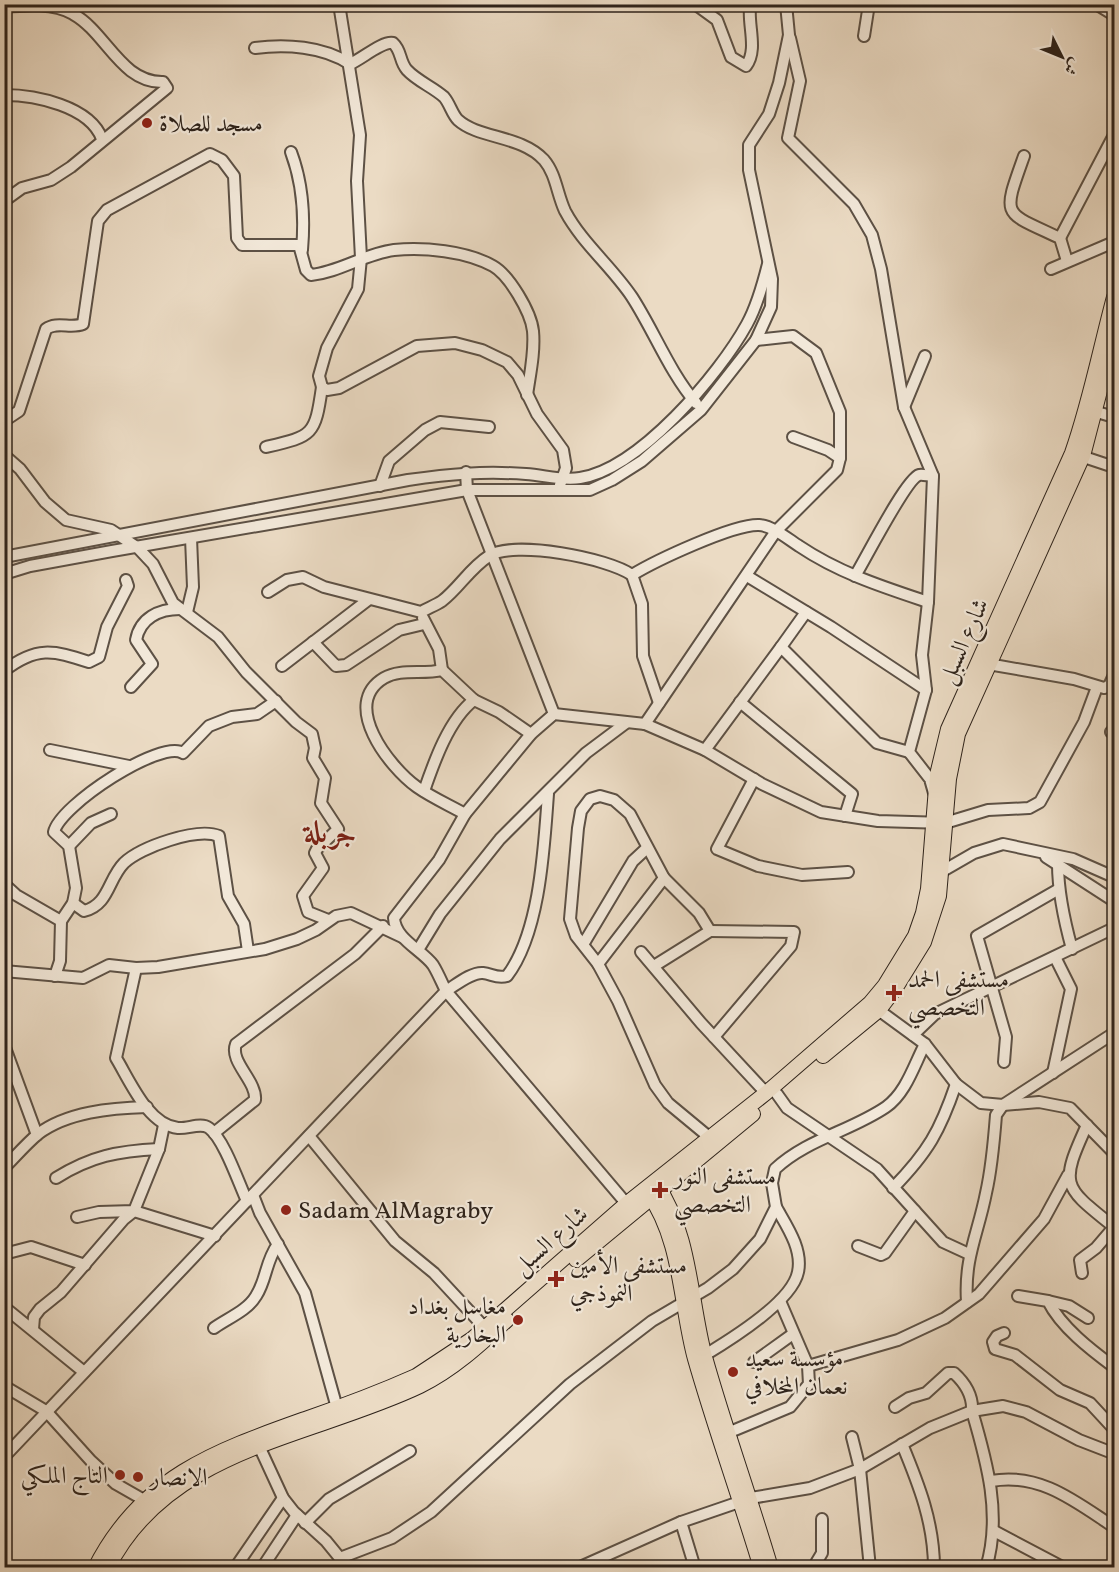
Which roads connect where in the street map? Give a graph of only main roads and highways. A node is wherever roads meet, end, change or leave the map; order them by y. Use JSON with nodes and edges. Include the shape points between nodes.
{"nodes":[{"id":1,"x":1114,"y":297,"type":"edge"},
{"id":2,"x":1114,"y":337,"type":"edge"},
{"id":3,"x":1091,"y":410,"type":"junction"},
{"id":4,"x":1078,"y":455,"type":"junction"},
{"id":5,"x":939,"y":823,"type":"junction"},
{"id":6,"x":874,"y":1007,"type":"junction"},
{"id":7,"x":771,"y":1093,"type":"junction"},
{"id":8,"x":653,"y":1190,"type":"junction"},
{"id":9,"x":630,"y":1208,"type":"junction"},
{"id":10,"x":690,"y":1298,"type":"junction"},
{"id":11,"x":746,"y":1499,"type":"junction"},
{"id":12,"x":149,"y":1502,"type":"junction"},
{"id":13,"x":95,"y":1568,"type":"edge"},
{"id":14,"x":108,"y":1568,"type":"edge"},
{"id":15,"x":761,"y":1568,"type":"edge"},
{"id":16,"x":771,"y":1568,"type":"edge"}],
"edges":[{"from":1,"to":3,"type":"main road","name":"شارع السبل","via":[[1092,376]]},
{"from":2,"to":3,"type":"main road","name":"شارع السبل"},
{"from":3,"to":4,"type":"main road","name":"شارع السبل"},
{"from":4,"to":5,"type":"main road","name":"شارع السبل","via":[[958,734]]},
{"from":4,"to":5,"type":"main road","name":"شارع السبل","via":[[948,729],[936,796]]},
{"from":5,"to":6,"type":"main road","name":"شارع السبل","via":[[923,913]]},
{"from":5,"to":6,"type":"main road","name":"شارع السبل","via":[[939,896],[924,942],[895,990]]},
{"from":6,"to":7,"type":"main road","name":"شارع السبل"},
{"from":7,"to":8,"type":"main road","name":"شارع السبل"},
{"from":7,"to":8,"type":"main road","name":"شارع السبل","via":[[709,1137]]},
{"from":8,"to":9,"type":"main road","name":"شارع السبل"},
{"from":8,"to":10,"type":"main road","via":[[676,1228]]},
{"from":9,"to":12,"type":"main road","name":"شارع السبل","via":[[447,1358],[417,1376],[216,1452],[177,1473]]},
{"from":9,"to":12,"type":"main road","name":"شارع السبل","via":[[478,1346],[423,1385],[201,1471]]},
{"from":10,"to":11,"type":"main road"},
{"from":10,"to":11,"type":"main road","via":[[695,1356]]},
{"from":11,"to":15,"type":"main road"},
{"from":11,"to":16,"type":"main road"},
{"from":12,"to":13,"type":"main road","name":"شارع السبل","via":[[116,1530]]},
{"from":12,"to":14,"type":"main road","name":"شارع السبل"}]}
